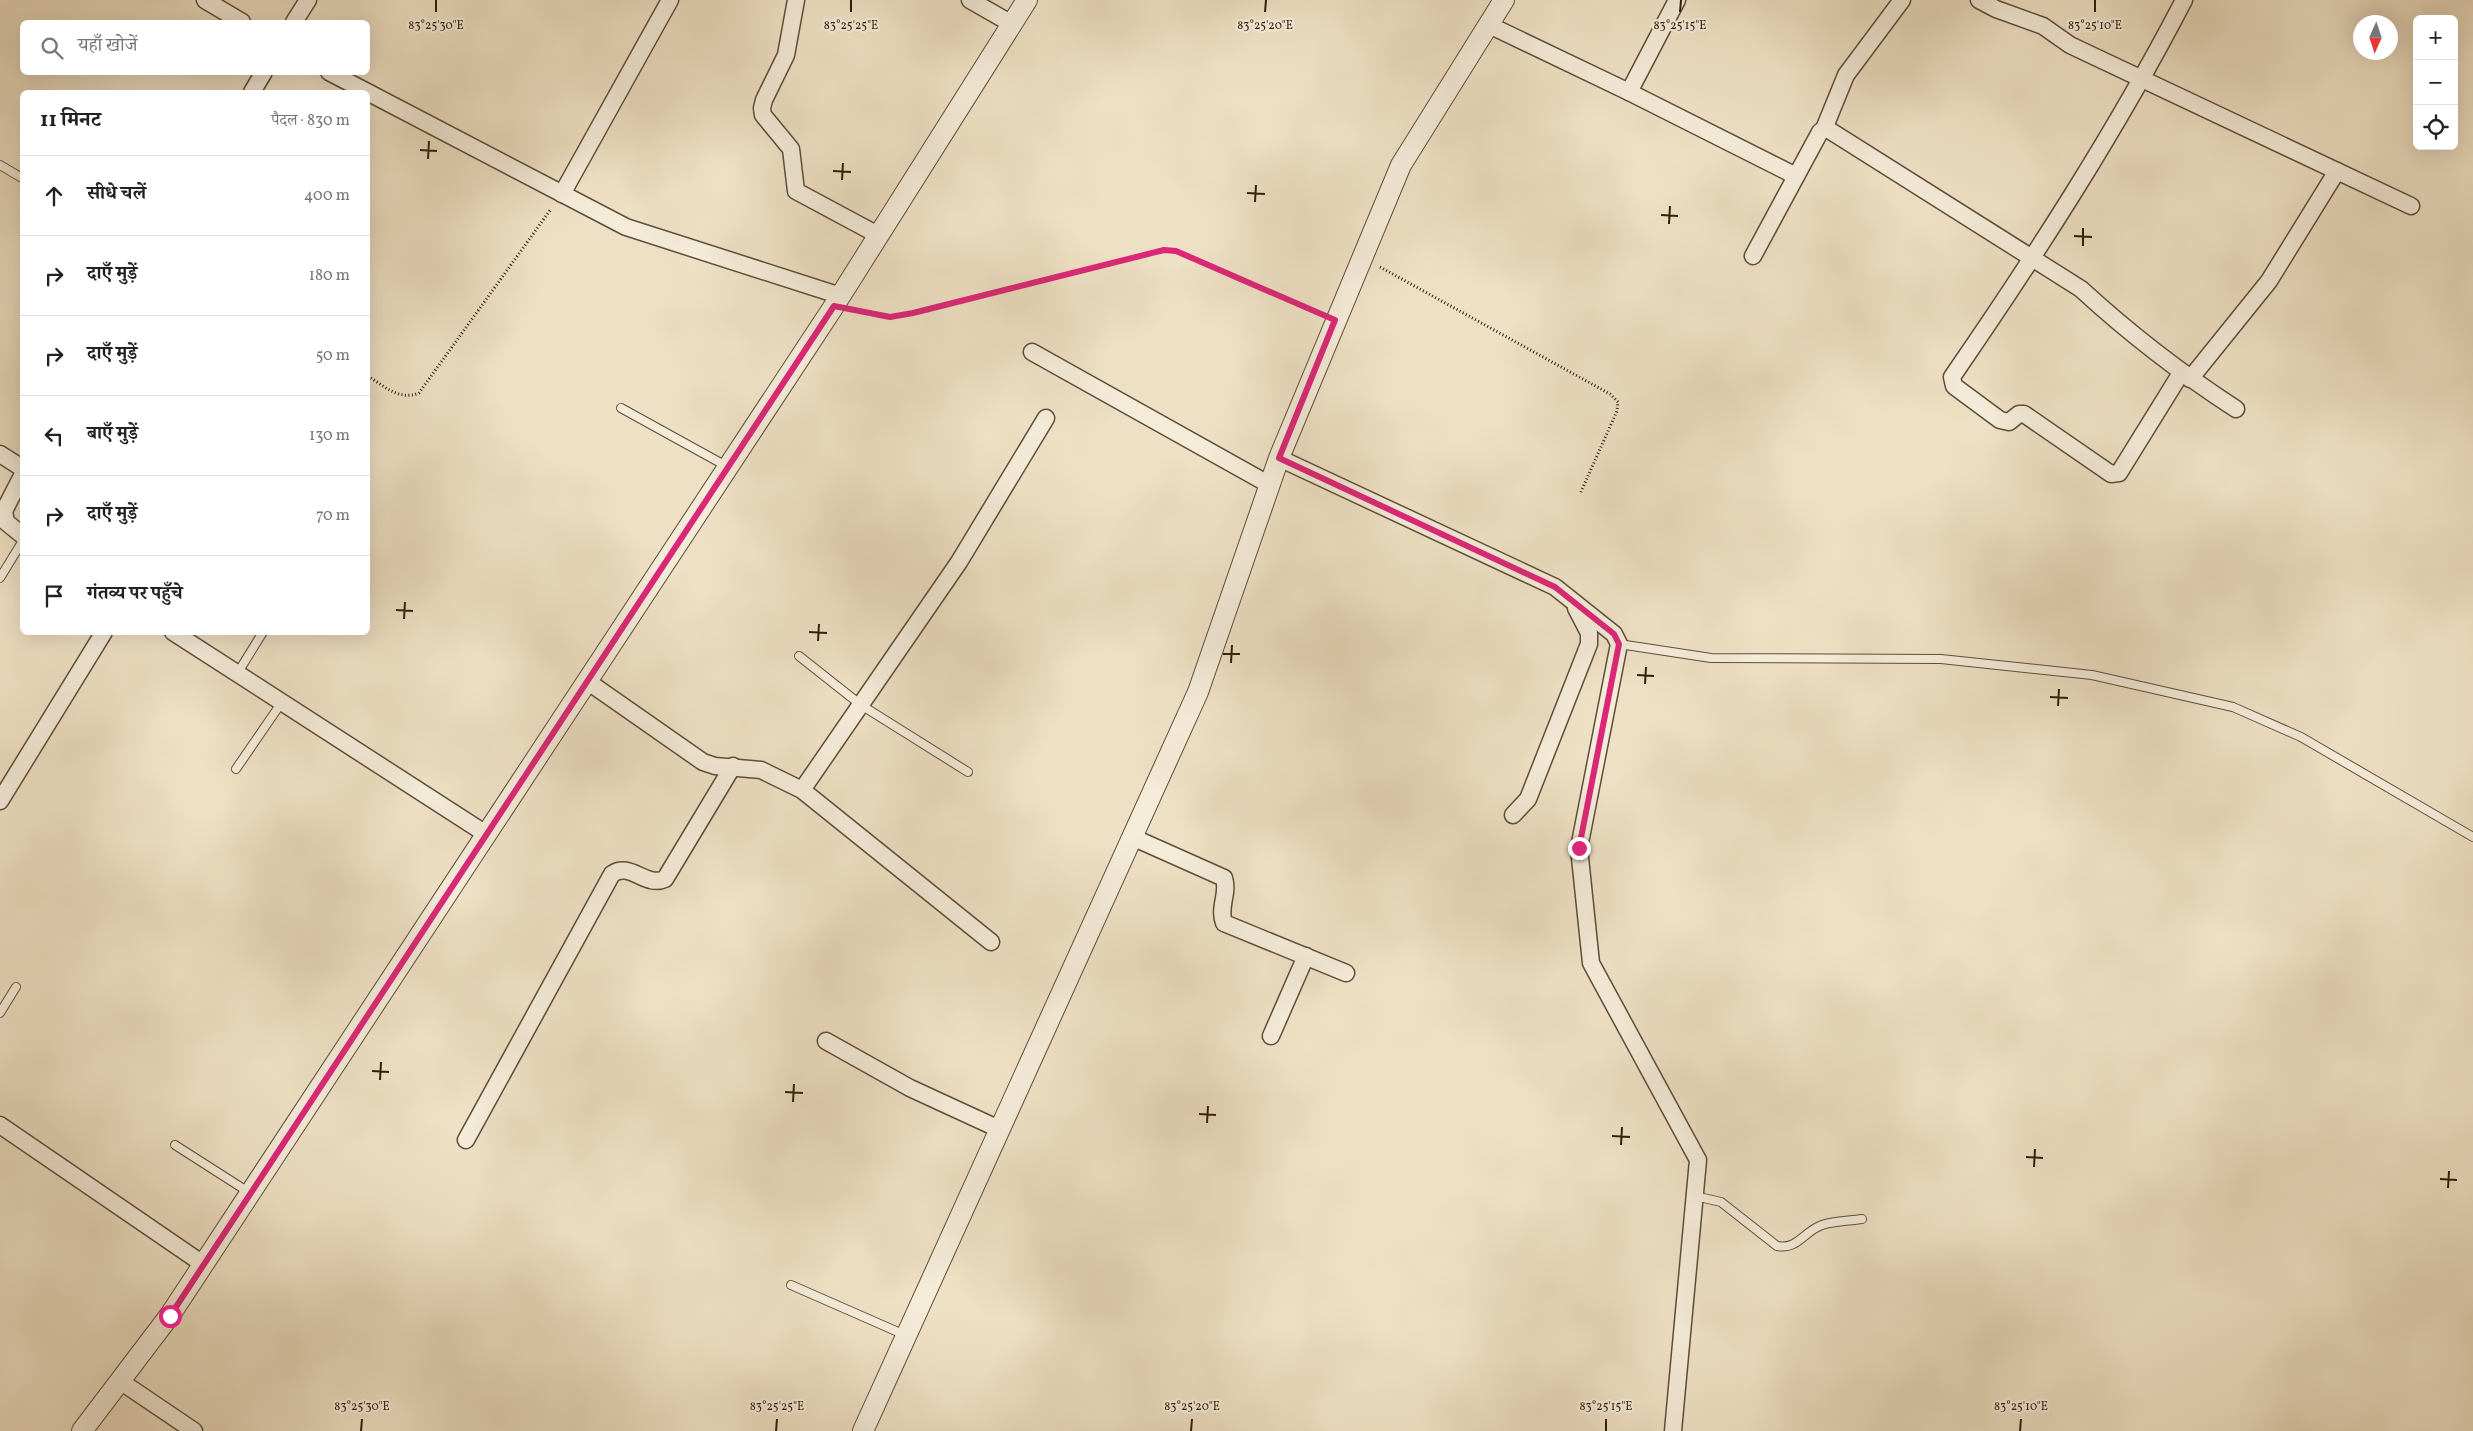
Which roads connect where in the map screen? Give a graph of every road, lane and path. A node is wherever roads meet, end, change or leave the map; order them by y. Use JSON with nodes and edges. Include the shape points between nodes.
{"nodes":[{"id":1,"x":205,"y":0,"type":"edge"},
{"id":2,"x":308,"y":0,"type":"edge"},
{"id":3,"x":796,"y":0,"type":"edge"},
{"id":4,"x":970,"y":0,"type":"edge"},
{"id":5,"x":1027,"y":0,"type":"edge"},
{"id":6,"x":1504,"y":0,"type":"edge"},
{"id":7,"x":1677,"y":0,"type":"edge"},
{"id":8,"x":1902,"y":0,"type":"edge"},
{"id":9,"x":1979,"y":0,"type":"edge"},
{"id":10,"x":2184,"y":0,"type":"edge"},
{"id":11,"x":663,"y":2,"type":"edge"},
{"id":12,"x":239,"y":20,"type":"edge"},
{"id":13,"x":295,"y":20,"type":"edge"},
{"id":14,"x":1012,"y":24,"type":"junction"},
{"id":15,"x":1489,"y":25,"type":"junction"},
{"id":16,"x":262,"y":75,"type":"edge"},
{"id":17,"x":335,"y":75,"type":"edge"},
{"id":18,"x":2143,"y":79,"type":"junction"},
{"id":19,"x":253,"y":90,"type":"edge"},
{"id":20,"x":363,"y":90,"type":"edge"},
{"id":21,"x":1628,"y":92,"type":"junction"},
{"id":22,"x":370,"y":93,"type":"edge"},
{"id":23,"x":1824,"y":129,"type":"junction"},
{"id":24,"x":0,"y":165,"type":"edge"},
{"id":25,"x":2336,"y":171,"type":"junction"},
{"id":26,"x":1796,"y":176,"type":"junction"},
{"id":27,"x":20,"y":177,"type":"edge"},
{"id":28,"x":562,"y":194,"type":"junction"},
{"id":29,"x":2411,"y":206,"type":"dead end"},
{"id":30,"x":878,"y":235,"type":"junction"},
{"id":31,"x":1753,"y":256,"type":"dead end"},
{"id":32,"x":1361,"y":257,"type":"junction"},
{"id":33,"x":2032,"y":260,"type":"junction"},
{"id":34,"x":837,"y":301,"type":"junction"},
{"id":35,"x":1335,"y":320,"type":"junction"},
{"id":36,"x":1032,"y":352,"type":"dead end"},
{"id":37,"x":2185,"y":376,"type":"junction"},
{"id":38,"x":370,"y":377,"type":"edge"},
{"id":39,"x":621,"y":408,"type":"dead end"},
{"id":40,"x":2236,"y":409,"type":"dead end"},
{"id":41,"x":1046,"y":418,"type":"dead end"},
{"id":42,"x":0,"y":454,"type":"edge"},
{"id":43,"x":1279,"y":458,"type":"junction"},
{"id":44,"x":20,"y":467,"type":"edge"},
{"id":45,"x":728,"y":467,"type":"junction"},
{"id":46,"x":20,"y":480,"type":"edge"},
{"id":47,"x":1270,"y":485,"type":"junction"},
{"id":48,"x":1580,"y":494,"type":"dead end"},
{"id":49,"x":20,"y":533,"type":"edge"},
{"id":50,"x":20,"y":545,"type":"edge"},
{"id":51,"x":0,"y":578,"type":"edge"},
{"id":52,"x":1571,"y":600,"type":"junction"},
{"id":53,"x":102,"y":635,"type":"edge"},
{"id":54,"x":178,"y":635,"type":"edge"},
{"id":55,"x":261,"y":635,"type":"edge"},
{"id":56,"x":1619,"y":644,"type":"junction"},
{"id":57,"x":799,"y":656,"type":"dead end"},
{"id":58,"x":237,"y":674,"type":"junction"},
{"id":59,"x":587,"y":681,"type":"junction"},
{"id":60,"x":282,"y":702,"type":"junction"},
{"id":61,"x":861,"y":705,"type":"junction"},
{"id":62,"x":733,"y":766,"type":"junction"},
{"id":63,"x":236,"y":769,"type":"dead end"},
{"id":64,"x":968,"y":772,"type":"dead end"},
{"id":65,"x":802,"y":790,"type":"junction"},
{"id":66,"x":0,"y":801,"type":"edge"},
{"id":67,"x":1513,"y":815,"type":"dead end"},
{"id":68,"x":486,"y":834,"type":"junction"},
{"id":69,"x":1132,"y":837,"type":"junction"},
{"id":70,"x":2473,"y":837,"type":"edge"},
{"id":71,"x":991,"y":942,"type":"dead end"},
{"id":72,"x":1306,"y":956,"type":"junction"},
{"id":73,"x":1346,"y":973,"type":"dead end"},
{"id":74,"x":16,"y":987,"type":"dead end"},
{"id":75,"x":0,"y":1013,"type":"edge"},
{"id":76,"x":1271,"y":1036,"type":"dead end"},
{"id":77,"x":826,"y":1041,"type":"dead end"},
{"id":78,"x":0,"y":1125,"type":"edge"},
{"id":79,"x":999,"y":1129,"type":"junction"},
{"id":80,"x":466,"y":1140,"type":"dead end"},
{"id":81,"x":175,"y":1145,"type":"dead end"},
{"id":82,"x":250,"y":1193,"type":"junction"},
{"id":83,"x":1695,"y":1196,"type":"junction"},
{"id":84,"x":1862,"y":1219,"type":"dead end"},
{"id":85,"x":203,"y":1264,"type":"junction"},
{"id":86,"x":791,"y":1284,"type":"dead end"},
{"id":87,"x":906,"y":1336,"type":"junction"},
{"id":88,"x":120,"y":1381,"type":"junction"},
{"id":89,"x":82,"y":1431,"type":"edge"},
{"id":90,"x":194,"y":1431,"type":"edge"},
{"id":91,"x":863,"y":1431,"type":"edge"},
{"id":92,"x":1673,"y":1431,"type":"edge"}],
"edges":[{"from":1,"to":12,"type":"street"},
{"from":2,"to":13,"type":"street"},
{"from":3,"to":30,"type":"street","via":[[786,55],[764,100],[763,115],[792,149],[796,190]]},
{"from":4,"to":14,"type":"street"},
{"from":5,"to":14,"type":"street"},
{"from":6,"to":15,"type":"street"},
{"from":7,"to":21,"type":"street"},
{"from":8,"to":23,"type":"street","via":[[1846,75]]},
{"from":9,"to":18,"type":"street","via":[[2042,26],[2070,45]]},
{"from":10,"to":18,"type":"street"},
{"from":11,"to":28,"type":"street"},
{"from":14,"to":30,"type":"street"},
{"from":15,"to":21,"type":"street"},
{"from":15,"to":32,"type":"street","via":[[1401,165]]},
{"from":16,"to":19,"type":"street"},
{"from":17,"to":20,"type":"street"},
{"from":18,"to":25,"type":"street"},
{"from":18,"to":33,"type":"street"},
{"from":21,"to":26,"type":"street"},
{"from":22,"to":28,"type":"street"},
{"from":23,"to":26,"type":"street"},
{"from":23,"to":33,"type":"street"},
{"from":24,"to":27,"type":"lane"},
{"from":25,"to":29,"type":"street"},
{"from":25,"to":37,"type":"street","via":[[2269,281]]},
{"from":26,"to":31,"type":"street"},
{"from":28,"to":34,"type":"street","via":[[626,227]]},
{"from":28,"to":38,"type":"path","via":[[419,393],[400,396]]},
{"from":30,"to":34,"type":"street"},
{"from":32,"to":35,"type":"street"},
{"from":32,"to":48,"type":"path","via":[[1610,394],[1618,402]]},
{"from":33,"to":37,"type":"street","via":[[2081,290]]},
{"from":33,"to":37,"type":"street","via":[[1952,377],[1954,386],[2004,422],[2019,414],[2028,416],[2111,474],[2116,474]]},
{"from":34,"to":35,"type":"path","via":[[890,317],[1164,250],[1176,251]]},
{"from":34,"to":45,"type":"street"},
{"from":35,"to":43,"type":"street"},
{"from":36,"to":47,"type":"street"},
{"from":37,"to":40,"type":"street"},
{"from":39,"to":45,"type":"lane"},
{"from":41,"to":61,"type":"street","via":[[960,562]]},
{"from":42,"to":44,"type":"street"},
{"from":43,"to":47,"type":"street"},
{"from":43,"to":52,"type":"street","via":[[1555,587]]},
{"from":45,"to":59,"type":"street"},
{"from":46,"to":49,"type":"street","via":[[4,511],[6,522]]},
{"from":47,"to":69,"type":"street","via":[[1198,692]]},
{"from":50,"to":51,"type":"lane"},
{"from":52,"to":56,"type":"street","via":[[1614,634]]},
{"from":52,"to":67,"type":"street","via":[[1589,633],[1589,644],[1528,800]]},
{"from":53,"to":66,"type":"street"},
{"from":54,"to":58,"type":"street"},
{"from":55,"to":58,"type":"lane"},
{"from":56,"to":70,"type":"lane","via":[[1711,658],[1941,658],[2092,675],[2233,707],[2301,737]]},
{"from":56,"to":83,"type":"street","via":[[1579,848],[1591,963],[1698,1160]]},
{"from":57,"to":61,"type":"lane"},
{"from":58,"to":60,"type":"street"},
{"from":59,"to":62,"type":"street","via":[[703,762]]},
{"from":59,"to":68,"type":"street"},
{"from":60,"to":63,"type":"lane"},
{"from":60,"to":68,"type":"street"},
{"from":61,"to":64,"type":"lane"},
{"from":61,"to":65,"type":"street"},
{"from":62,"to":65,"type":"street","via":[[761,770]]},
{"from":62,"to":80,"type":"street","via":[[664,879],[658,882],[625,870],[612,874]]},
{"from":65,"to":71,"type":"street"},
{"from":68,"to":82,"type":"street"},
{"from":69,"to":72,"type":"street","via":[[1224,878],[1227,886],[1220,913],[1224,923]]},
{"from":69,"to":79,"type":"street"},
{"from":72,"to":73,"type":"street"},
{"from":72,"to":76,"type":"street"},
{"from":74,"to":75,"type":"lane"},
{"from":77,"to":79,"type":"street","via":[[910,1088]]},
{"from":78,"to":85,"type":"street"},
{"from":79,"to":87,"type":"street"},
{"from":81,"to":82,"type":"lane"},
{"from":82,"to":85,"type":"street"},
{"from":83,"to":84,"type":"lane","via":[[1720,1202],[1777,1246],[1785,1248],[1822,1225]]},
{"from":83,"to":92,"type":"street"},
{"from":85,"to":88,"type":"street","via":[[170,1316]]},
{"from":86,"to":87,"type":"lane"},
{"from":87,"to":91,"type":"street"},
{"from":88,"to":89,"type":"street"},
{"from":88,"to":90,"type":"street"}]}
